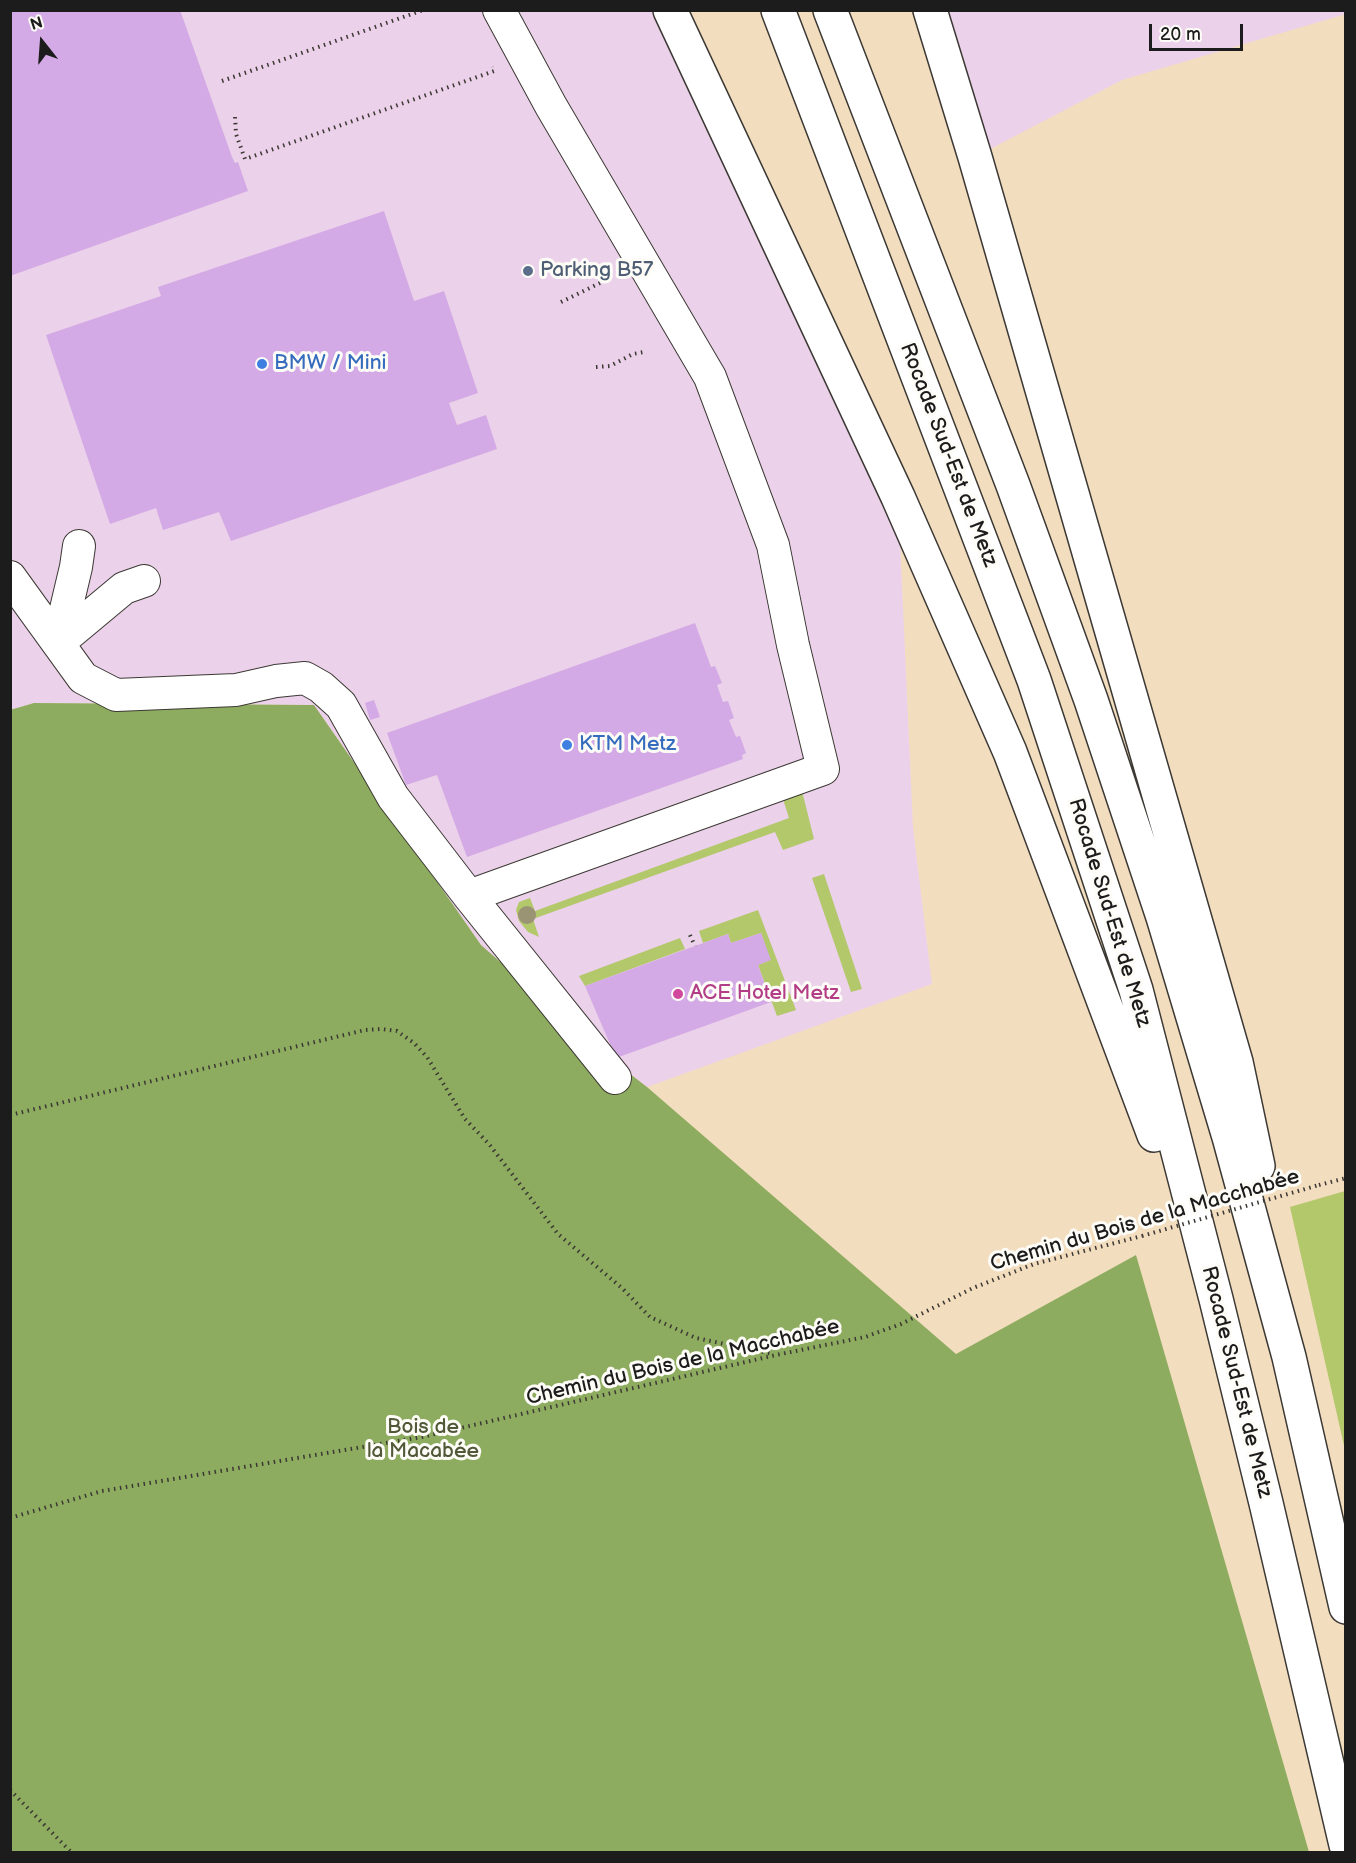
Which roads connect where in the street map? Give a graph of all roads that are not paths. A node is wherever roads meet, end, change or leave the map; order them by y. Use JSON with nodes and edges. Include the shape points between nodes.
{"nodes":[{"id":1,"x":499,"y":10,"type":"edge"},
{"id":2,"x":670,"y":10,"type":"edge"},
{"id":3,"x":778,"y":10,"type":"edge"},
{"id":4,"x":830,"y":10,"type":"edge"},
{"id":5,"x":930,"y":10,"type":"edge"},
{"id":6,"x":79,"y":546,"type":"dead end"},
{"id":7,"x":10,"y":577,"type":"edge"},
{"id":8,"x":144,"y":581,"type":"dead end"},
{"id":9,"x":58,"y":644,"type":"junction"},
{"id":10,"x":470,"y":896,"type":"junction"},
{"id":11,"x":615,"y":1078,"type":"dead end"},
{"id":12,"x":1216,"y":1299,"type":"junction"},
{"id":13,"x":1289,"y":1357,"type":"junction"},
{"id":14,"x":1346,"y":1607,"type":"edge"},
{"id":15,"x":1346,"y":1845,"type":"edge"}],
"edges":[{"from":1,"to":10,"type":"lane","via":[[710,377],[773,545],[823,769]]},
{"from":2,"to":12,"type":"highway","via":[[898,497],[1010,752]]},
{"from":3,"to":12,"type":"highway","name":"Rocade Sud-Est de Metz","via":[[1034,680],[1136,990]]},
{"from":4,"to":13,"type":"highway","via":[[1009,474],[1091,700],[1163,917]]},
{"from":5,"to":13,"type":"highway","via":[[1236,1062],[1273,1235]]},
{"from":6,"to":9,"type":"lane"},
{"from":7,"to":9,"type":"lane"},
{"from":8,"to":9,"type":"lane","via":[[124,588]]},
{"from":9,"to":10,"type":"lane","via":[[83,678],[116,695],[236,690],[305,678],[321,687],[341,705],[393,797]]},
{"from":10,"to":11,"type":"lane"},
{"from":12,"to":15,"type":"highway","name":"Rocade Sud-Est de Metz"},
{"from":13,"to":14,"type":"highway"}]}
